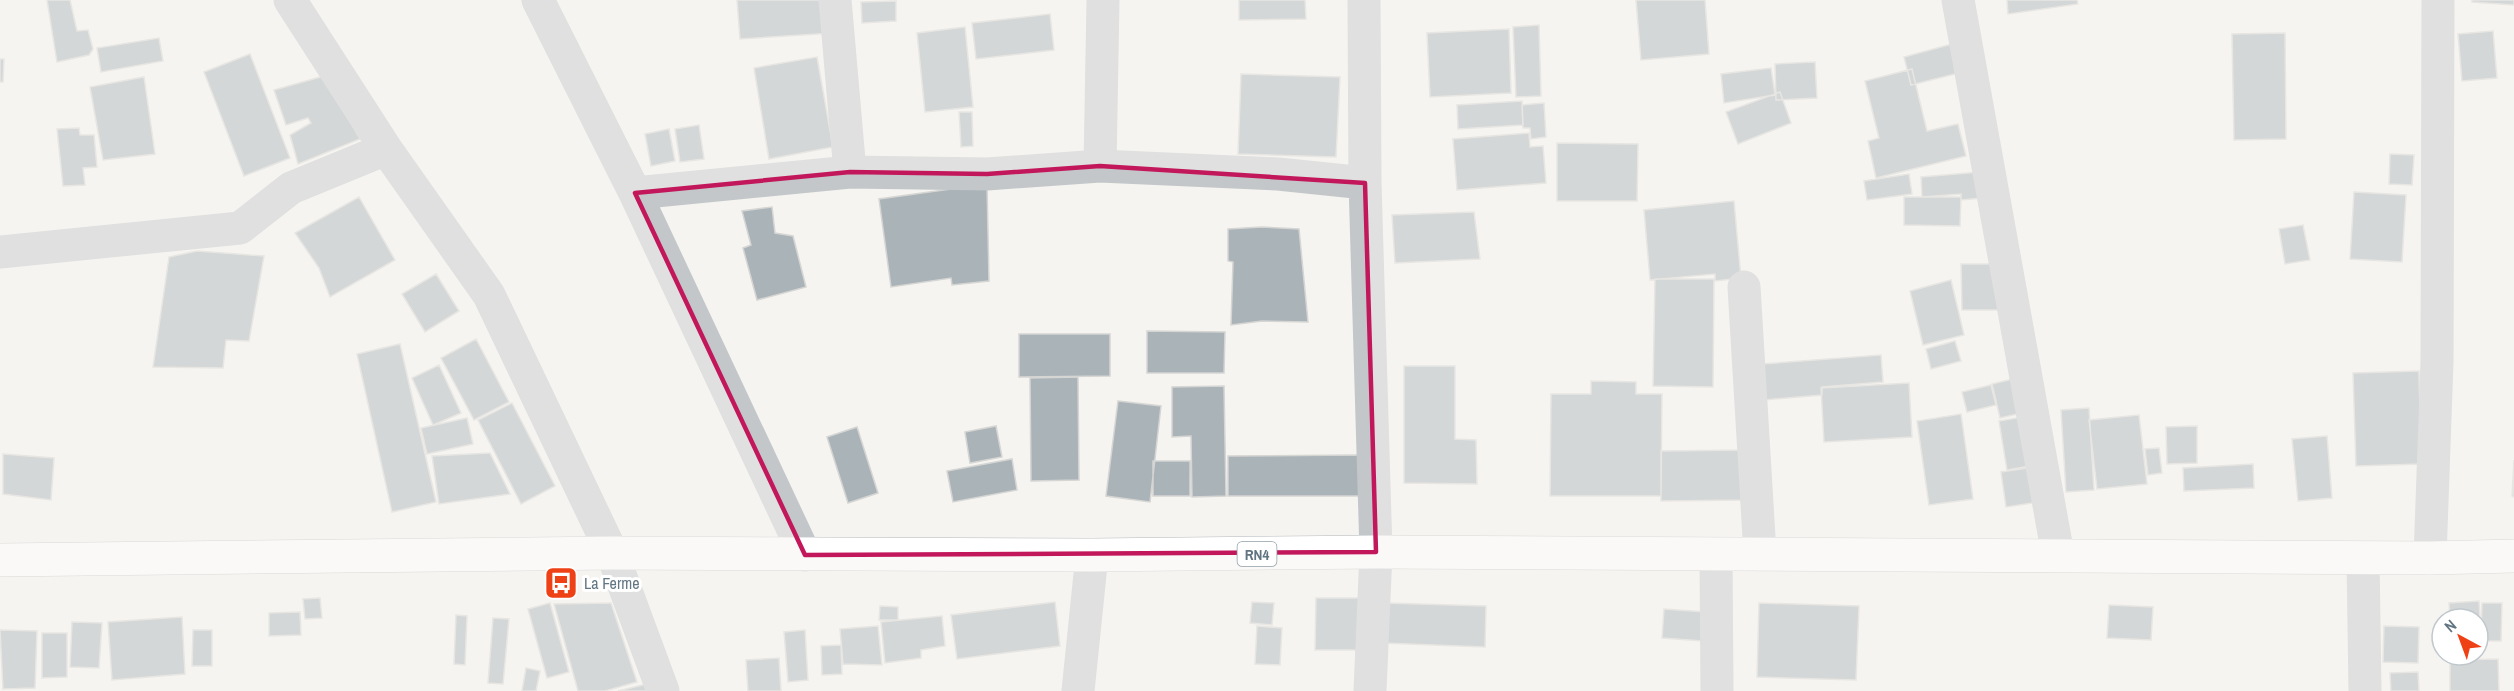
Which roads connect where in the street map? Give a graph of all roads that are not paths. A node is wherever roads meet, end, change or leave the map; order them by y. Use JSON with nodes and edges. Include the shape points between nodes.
{"nodes":[{"id":1,"x":290,"y":0,"type":"edge"},
{"id":2,"x":538,"y":0,"type":"edge"},
{"id":3,"x":835,"y":0,"type":"edge"},
{"id":4,"x":1103,"y":0,"type":"edge"},
{"id":5,"x":1364,"y":0,"type":"edge"},
{"id":6,"x":1958,"y":0,"type":"edge"},
{"id":7,"x":2438,"y":0,"type":"edge"},
{"id":8,"x":386,"y":149,"type":"junction"},
{"id":9,"x":1100,"y":166,"type":"junction"},
{"id":10,"x":850,"y":172,"type":"junction"},
{"id":11,"x":1365,"y":183,"type":"junction"},
{"id":12,"x":635,"y":193,"type":"junction"},
{"id":13,"x":0,"y":252,"type":"edge"},
{"id":14,"x":1744,"y":287,"type":"dead end"},
{"id":15,"x":1376,"y":552,"type":"junction"},
{"id":16,"x":612,"y":553,"type":"junction"},
{"id":17,"x":1760,"y":554,"type":"junction"},
{"id":18,"x":805,"y":555,"type":"junction"},
{"id":19,"x":1092,"y":555,"type":"junction"},
{"id":20,"x":1716,"y":555,"type":"junction"},
{"id":21,"x":2058,"y":555,"type":"junction"},
{"id":22,"x":2514,"y":556,"type":"edge"},
{"id":23,"x":2363,"y":558,"type":"junction"},
{"id":24,"x":2430,"y":558,"type":"junction"},
{"id":25,"x":0,"y":560,"type":"edge"},
{"id":26,"x":663,"y":691,"type":"edge"},
{"id":27,"x":1078,"y":691,"type":"edge"},
{"id":28,"x":1370,"y":691,"type":"edge"},
{"id":29,"x":1717,"y":691,"type":"edge"},
{"id":30,"x":2365,"y":691,"type":"edge"}],
"edges":[{"from":1,"to":8,"type":"street"},
{"from":2,"to":12,"type":"street"},
{"from":3,"to":10,"type":"street"},
{"from":4,"to":9,"type":"street"},
{"from":5,"to":11,"type":"street"},
{"from":6,"to":21,"type":"street"},
{"from":7,"to":24,"type":"street","via":[[2437,362]]},
{"from":8,"to":13,"type":"street","via":[[291,188],[240,228]]},
{"from":8,"to":16,"type":"street","via":[[489,295]]},
{"from":9,"to":10,"type":"street","via":[[987,174]]},
{"from":9,"to":11,"type":"street","via":[[1278,174]]},
{"from":10,"to":12,"type":"street"},
{"from":11,"to":15,"type":"street"},
{"from":12,"to":18,"type":"street"},
{"from":14,"to":17,"type":"street"},
{"from":15,"to":19,"type":"highway","number":"RN4"},
{"from":15,"to":20,"type":"highway","number":"RN4"},
{"from":15,"to":28,"type":"street"},
{"from":16,"to":18,"type":"highway","number":"RN4"},
{"from":16,"to":25,"type":"highway","number":"RN4"},
{"from":16,"to":26,"type":"street"},
{"from":17,"to":20,"type":"highway","number":"RN4"},
{"from":17,"to":21,"type":"highway","number":"RN4"},
{"from":18,"to":19,"type":"highway","number":"RN4"},
{"from":19,"to":27,"type":"street"},
{"from":20,"to":29,"type":"street"},
{"from":21,"to":23,"type":"highway","number":"RN4"},
{"from":22,"to":24,"type":"highway","number":"RN4"},
{"from":23,"to":24,"type":"highway","number":"RN4"},
{"from":23,"to":30,"type":"street"}]}
